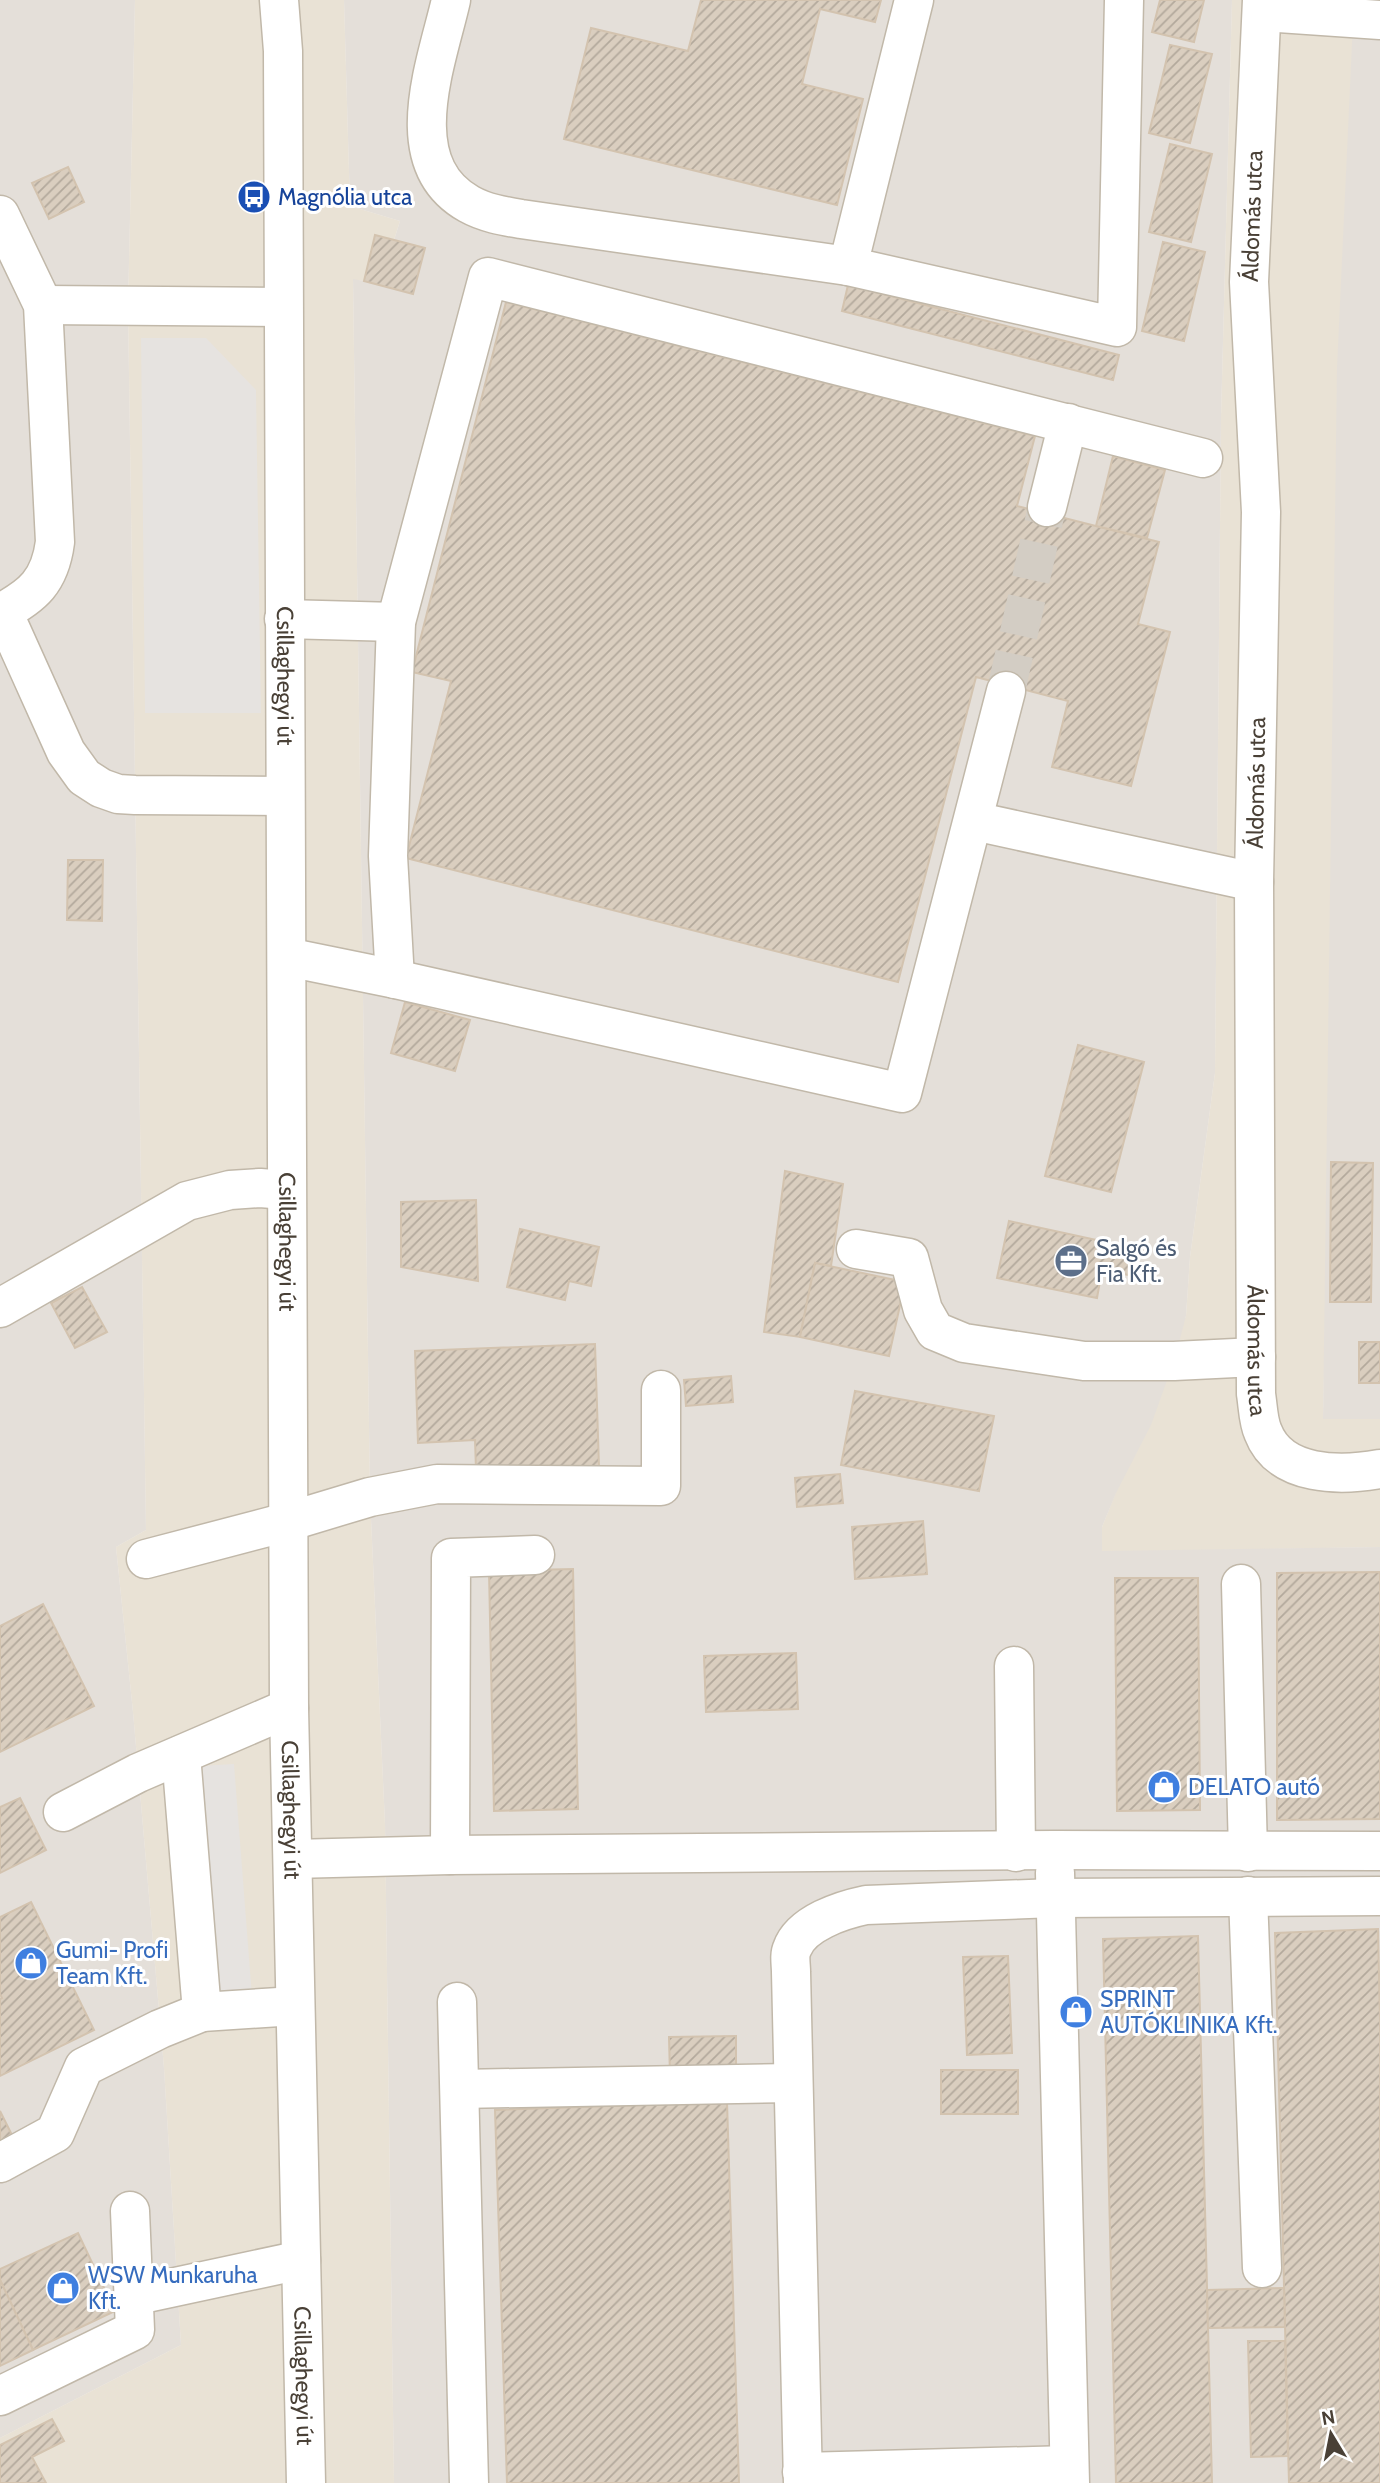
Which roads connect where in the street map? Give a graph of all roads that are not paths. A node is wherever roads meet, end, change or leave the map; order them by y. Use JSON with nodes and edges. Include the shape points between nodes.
{"nodes":[{"id":1,"x":279,"y":0,"type":"edge"},
{"id":2,"x":451,"y":0,"type":"edge"},
{"id":3,"x":914,"y":0,"type":"edge"},
{"id":4,"x":1125,"y":0,"type":"edge"},
{"id":5,"x":1262,"y":6,"type":"edge"},
{"id":6,"x":1380,"y":20,"type":"edge"},
{"id":7,"x":0,"y":215,"type":"edge"},
{"id":8,"x":848,"y":266,"type":"junction"},
{"id":9,"x":43,"y":305,"type":"junction"},
{"id":10,"x":283,"y":307,"type":"junction"},
{"id":11,"x":1068,"y":423,"type":"junction"},
{"id":12,"x":1203,"y":458,"type":"dead end"},
{"id":13,"x":1047,"y":508,"type":"tunnel mouth"},
{"id":14,"x":1,"y":612,"type":"edge"},
{"id":15,"x":284,"y":619,"type":"junction"},
{"id":16,"x":396,"y":622,"type":"junction"},
{"id":17,"x":1006,"y":691,"type":"tunnel mouth"},
{"id":18,"x":285,"y":796,"type":"junction"},
{"id":19,"x":974,"y":821,"type":"junction"},
{"id":20,"x":1254,"y":883,"type":"junction"},
{"id":21,"x":287,"y":957,"type":"junction"},
{"id":22,"x":395,"y":979,"type":"junction"},
{"id":23,"x":286,"y":1190,"type":"junction"},
{"id":24,"x":856,"y":1249,"type":"dead end"},
{"id":25,"x":0,"y":1308,"type":"edge"},
{"id":26,"x":1256,"y":1357,"type":"junction"},
{"id":27,"x":661,"y":1390,"type":"dead end"},
{"id":28,"x":1380,"y":1469,"type":"edge"},
{"id":29,"x":287,"y":1522,"type":"junction"},
{"id":30,"x":535,"y":1555,"type":"dead end"},
{"id":31,"x":146,"y":1559,"type":"dead end"},
{"id":32,"x":1241,"y":1584,"type":"dead end"},
{"id":33,"x":1014,"y":1665,"type":"dead end"},
{"id":34,"x":289,"y":1708,"type":"junction"},
{"id":35,"x":181,"y":1755,"type":"junction"},
{"id":36,"x":63,"y":1812,"type":"dead end"},
{"id":37,"x":1054,"y":1850,"type":"junction"},
{"id":38,"x":1380,"y":1851,"type":"edge"},
{"id":39,"x":1016,"y":1852,"type":"junction"},
{"id":40,"x":1248,"y":1852,"type":"junction"},
{"id":41,"x":450,"y":1855,"type":"junction"},
{"id":42,"x":293,"y":1859,"type":"junction"},
{"id":43,"x":1248,"y":1896,"type":"junction"},
{"id":44,"x":1380,"y":1896,"type":"edge"},
{"id":45,"x":1055,"y":1898,"type":"junction"},
{"id":46,"x":457,"y":2002,"type":"dead end"},
{"id":47,"x":295,"y":2006,"type":"junction"},
{"id":48,"x":202,"y":2011,"type":"junction"},
{"id":49,"x":793,"y":2083,"type":"junction"},
{"id":50,"x":460,"y":2089,"type":"junction"},
{"id":51,"x":0,"y":2163,"type":"edge"},
{"id":52,"x":130,"y":2211,"type":"dead end"},
{"id":53,"x":301,"y":2260,"type":"junction"},
{"id":54,"x":1262,"y":2268,"type":"dead end"},
{"id":55,"x":133,"y":2296,"type":"junction"},
{"id":56,"x":0,"y":2396,"type":"edge"},
{"id":57,"x":1069,"y":2474,"type":"edge"},
{"id":58,"x":803,"y":2478,"type":"edge"},
{"id":59,"x":306,"y":2483,"type":"edge"},
{"id":60,"x":469,"y":2483,"type":"edge"}],
"edges":[{"from":1,"to":10,"type":"street","name":"Csillaghegyi út"},
{"from":2,"to":8,"type":"street","via":[[426,108],[426,141],[445,183],[467,204],[521,219]]},
{"from":3,"to":8,"type":"street"},
{"from":4,"to":8,"type":"street","via":[[1117,327]]},
{"from":5,"to":6,"type":"street"},
{"from":5,"to":20,"type":"street","name":"Áldomás utca","via":[[1249,282],[1261,512]]},
{"from":7,"to":9,"type":"street"},
{"from":9,"to":10,"type":"street"},
{"from":9,"to":14,"type":"street","via":[[55,542],[44,578],[33,593]]},
{"from":10,"to":15,"type":"street","name":"Csillaghegyi út"},
{"from":11,"to":12,"type":"street"},
{"from":11,"to":13,"type":"street"},
{"from":11,"to":16,"type":"street","via":[[488,277]]},
{"from":14,"to":18,"type":"street","via":[[66,752],[84,777],[101,788],[135,795]]},
{"from":15,"to":16,"type":"street"},
{"from":15,"to":18,"type":"street","name":"Csillaghegyi út"},
{"from":16,"to":22,"type":"street","via":[[388,856]]},
{"from":17,"to":19,"type":"street"},
{"from":18,"to":21,"type":"street","name":"Csillaghegyi út"},
{"from":19,"to":20,"type":"street"},
{"from":19,"to":22,"type":"street","via":[[902,1093]]},
{"from":20,"to":26,"type":"street","name":"Áldomás utca"},
{"from":21,"to":22,"type":"street"},
{"from":21,"to":23,"type":"street","name":"Csillaghegyi út"},
{"from":23,"to":25,"type":"street","via":[[230,1190],[187,1201]]},
{"from":23,"to":29,"type":"street","name":"Csillaghegyi út"},
{"from":24,"to":26,"type":"street","via":[[909,1258],[923,1310],[935,1331],[964,1343],[1084,1361]]},
{"from":26,"to":28,"type":"street","name":"Áldomás utca","via":[[1263,1432],[1275,1451],[1297,1467],[1324,1472]]},
{"from":27,"to":29,"type":"street","via":[[661,1486],[436,1484],[370,1497]]},
{"from":29,"to":31,"type":"street"},
{"from":29,"to":34,"type":"street","name":"Csillaghegyi út"},
{"from":30,"to":41,"type":"street","via":[[451,1558]]},
{"from":32,"to":40,"type":"street"},
{"from":33,"to":39,"type":"street"},
{"from":34,"to":35,"type":"street"},
{"from":34,"to":42,"type":"street","name":"Csillaghegyi út"},
{"from":35,"to":36,"type":"street"},
{"from":35,"to":48,"type":"street"},
{"from":37,"to":39,"type":"street"},
{"from":37,"to":40,"type":"street"},
{"from":37,"to":45,"type":"street"},
{"from":38,"to":40,"type":"street"},
{"from":39,"to":41,"type":"street"},
{"from":41,"to":42,"type":"street"},
{"from":42,"to":47,"type":"street","name":"Csillaghegyi út"},
{"from":43,"to":44,"type":"street"},
{"from":43,"to":45,"type":"street"},
{"from":43,"to":54,"type":"street"},
{"from":45,"to":49,"type":"street","via":[[866,1905],[821,1921],[791,1950]]},
{"from":45,"to":57,"type":"street"},
{"from":46,"to":50,"type":"street"},
{"from":47,"to":48,"type":"street"},
{"from":47,"to":53,"type":"street","name":"Csillaghegyi út"},
{"from":48,"to":51,"type":"street","via":[[84,2067],[55,2133]]},
{"from":49,"to":50,"type":"street"},
{"from":49,"to":58,"type":"street"},
{"from":50,"to":60,"type":"street"},
{"from":52,"to":55,"type":"street"},
{"from":53,"to":55,"type":"street"},
{"from":53,"to":59,"type":"street","name":"Csillaghegyi út"},
{"from":55,"to":56,"type":"street","via":[[135,2330]]},
{"from":57,"to":58,"type":"street"}]}
